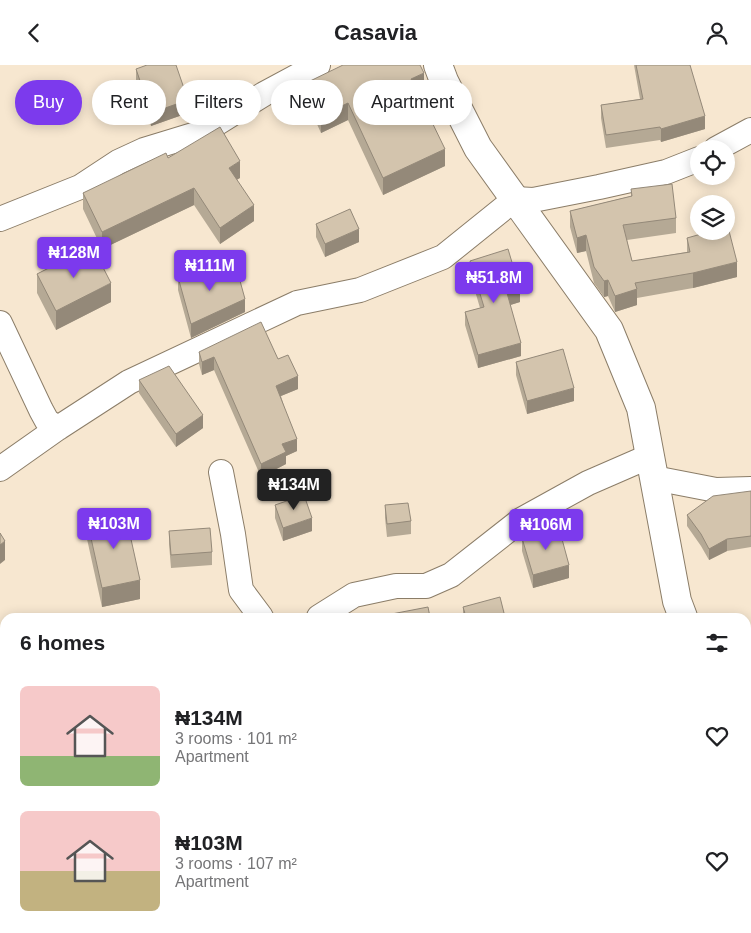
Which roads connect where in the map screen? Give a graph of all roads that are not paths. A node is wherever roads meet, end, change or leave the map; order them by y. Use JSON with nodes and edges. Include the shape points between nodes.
{"nodes":[{"id":1,"x":318,"y":65,"type":"edge"},
{"id":2,"x":438,"y":65,"type":"edge"},
{"id":3,"x":751,"y":130,"type":"edge"},
{"id":4,"x":733,"y":140,"type":"edge"},
{"id":5,"x":690,"y":163,"type":"edge"},
{"id":6,"x":515,"y":199,"type":"junction"},
{"id":7,"x":0,"y":219,"type":"edge"},
{"id":8,"x":0,"y":323,"type":"edge"},
{"id":9,"x":58,"y":428,"type":"junction"},
{"id":10,"x":652,"y":467,"type":"junction"},
{"id":11,"x":0,"y":469,"type":"edge"},
{"id":12,"x":221,"y":472,"type":"dead end"},
{"id":13,"x":751,"y":489,"type":"edge"},
{"id":14,"x":258,"y":613,"type":"edge"},
{"id":15,"x":325,"y":613,"type":"edge"},
{"id":16,"x":681,"y":613,"type":"edge"}],
"edges":[{"from":1,"to":7,"type":"street","via":[[203,131],[144,150],[118,162],[80,187]]},
{"from":2,"to":6,"type":"street","via":[[478,148]]},
{"from":3,"to":4,"type":"street"},
{"from":5,"to":6,"type":"street","via":[[666,172],[599,187],[533,199]]},
{"from":6,"to":9,"type":"street","via":[[443,257],[360,290],[297,303],[129,382]]},
{"from":6,"to":10,"type":"street","via":[[609,330],[641,409]]},
{"from":8,"to":9,"type":"street","via":[[40,410]]},
{"from":9,"to":11,"type":"street"},
{"from":10,"to":13,"type":"street","via":[[716,490]]},
{"from":10,"to":15,"type":"street","via":[[588,483],[521,520],[451,575],[426,585],[396,586],[354,595]]},
{"from":10,"to":16,"type":"street"},
{"from":12,"to":14,"type":"street","via":[[241,590]]}]}
